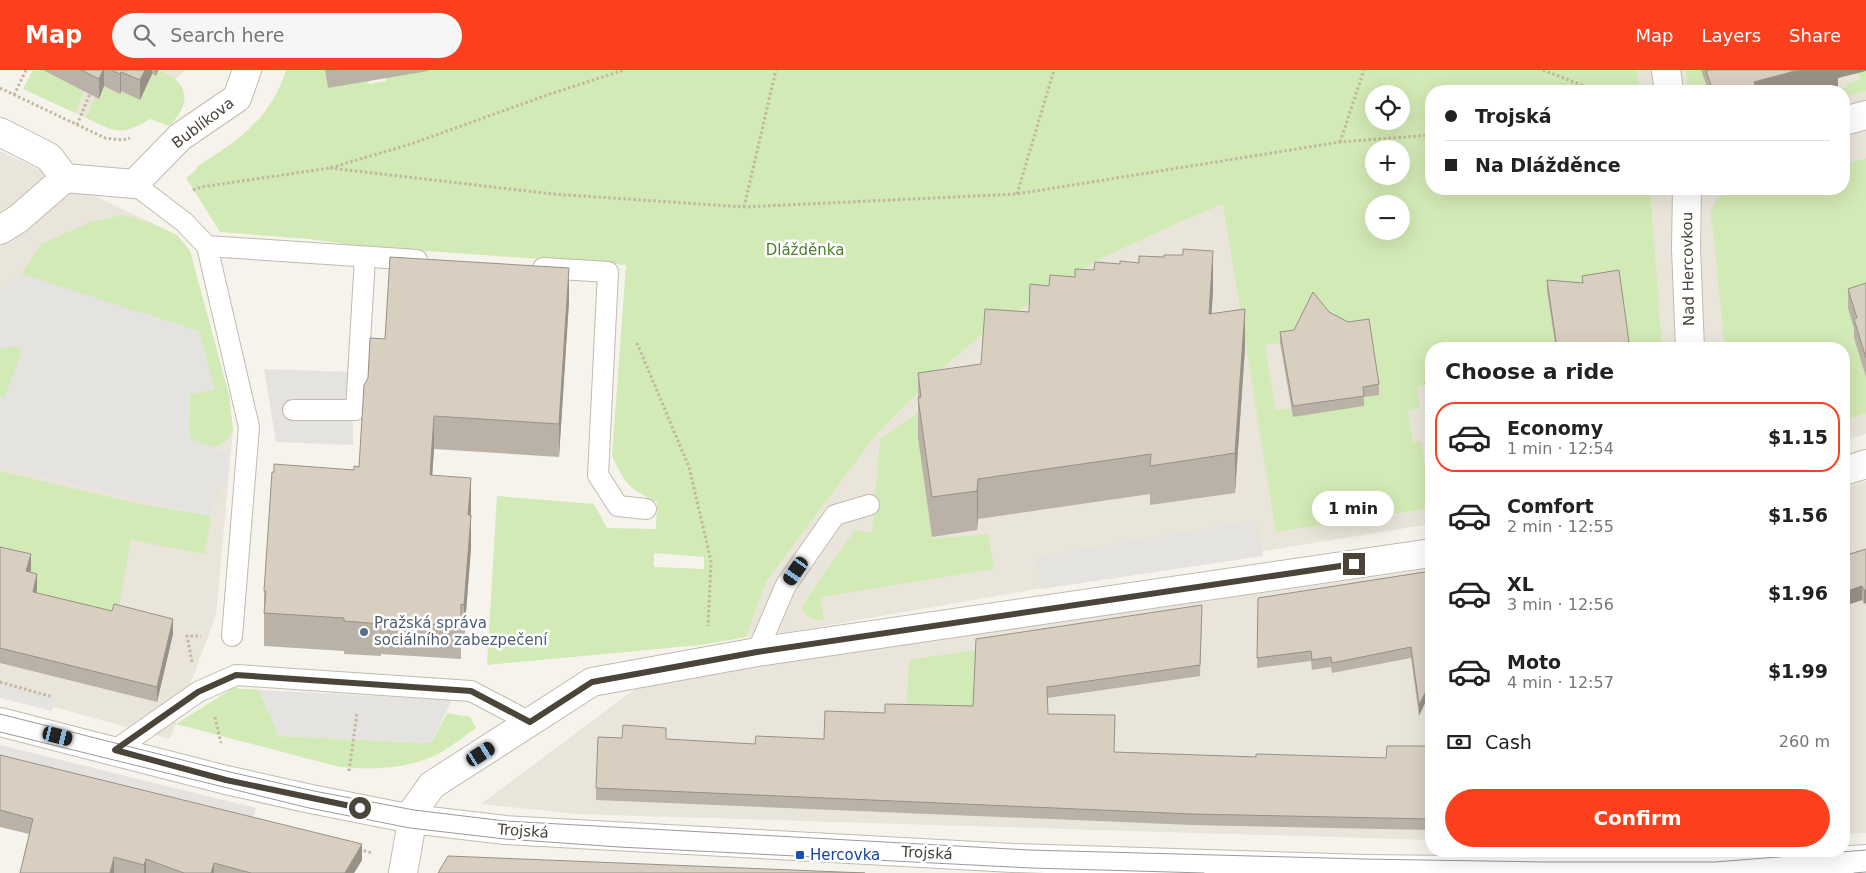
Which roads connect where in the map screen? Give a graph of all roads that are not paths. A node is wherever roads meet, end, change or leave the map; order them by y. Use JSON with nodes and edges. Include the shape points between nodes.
{"nodes":[{"id":1,"x":247,"y":70,"type":"edge"},
{"id":2,"x":1666,"y":70,"type":"edge"},
{"id":3,"x":1669,"y":85,"type":"edge"},
{"id":4,"x":1866,"y":115,"type":"edge"},
{"id":5,"x":1850,"y":119,"type":"edge"},
{"id":6,"x":0,"y":132,"type":"edge"},
{"id":7,"x":66,"y":178,"type":"junction"},
{"id":8,"x":134,"y":184,"type":"junction"},
{"id":9,"x":1687,"y":195,"type":"edge"},
{"id":10,"x":0,"y":230,"type":"edge"},
{"id":11,"x":207,"y":246,"type":"junction"},
{"id":12,"x":365,"y":257,"type":"junction"},
{"id":13,"x":433,"y":261,"type":"edge"},
{"id":14,"x":520,"y":267,"type":"edge"},
{"id":15,"x":1690,"y":342,"type":"edge"},
{"id":16,"x":292,"y":410,"type":"dead end"},
{"id":17,"x":1866,"y":464,"type":"edge"},
{"id":18,"x":1850,"y":469,"type":"edge"},
{"id":19,"x":869,"y":505,"type":"dead end"},
{"id":20,"x":646,"y":508,"type":"dead end"},
{"id":21,"x":1425,"y":554,"type":"edge"},
{"id":22,"x":232,"y":636,"type":"dead end"},
{"id":23,"x":757,"y":652,"type":"junction"},
{"id":24,"x":0,"y":722,"type":"edge"},
{"id":25,"x":530,"y":722,"type":"junction"},
{"id":26,"x":115,"y":750,"type":"junction"},
{"id":27,"x":412,"y":818,"type":"junction"},
{"id":28,"x":1866,"y":859,"type":"edge"},
{"id":29,"x":1715,"y":865,"type":"edge"},
{"id":30,"x":1031,"y":866,"type":"edge"},
{"id":31,"x":400,"y":869,"type":"edge"}],
"edges":[{"from":1,"to":8,"type":"street","name":"Bublíkova","via":[[237,98],[180,137]]},
{"from":2,"to":3,"type":"street"},
{"from":4,"to":5,"type":"street"},
{"from":6,"to":7,"type":"street","via":[[49,157]]},
{"from":7,"to":8,"type":"street"},
{"from":7,"to":10,"type":"street"},
{"from":8,"to":11,"type":"lane","via":[[184,222]]},
{"from":9,"to":15,"type":"street","name":"Nad Hercovkou"},
{"from":11,"to":12,"type":"lane"},
{"from":11,"to":22,"type":"lane","via":[[249,428]]},
{"from":12,"to":13,"type":"lane"},
{"from":12,"to":16,"type":"lane","via":[[356,410]]},
{"from":14,"to":20,"type":"lane","via":[[608,272],[598,475],[618,506]]},
{"from":17,"to":18,"type":"street"},
{"from":19,"to":23,"type":"lane","via":[[835,515],[786,585]]},
{"from":21,"to":23,"type":"street"},
{"from":23,"to":25,"type":"street","via":[[592,682]]},
{"from":24,"to":26,"type":"street","name":"Trojská"},
{"from":25,"to":26,"type":"lane","via":[[471,691],[236,675],[198,692]]},
{"from":25,"to":27,"type":"street","via":[[432,786],[414,810]]},
{"from":26,"to":27,"type":"street","name":"Trojská","via":[[226,780]]},
{"from":27,"to":30,"type":"street","name":"Trojská","via":[[505,830]]},
{"from":27,"to":31,"type":"street"},
{"from":28,"to":29,"type":"street","name":"Trojská"},
{"from":29,"to":30,"type":"street","name":"Trojská","via":[[1544,871]]}]}
